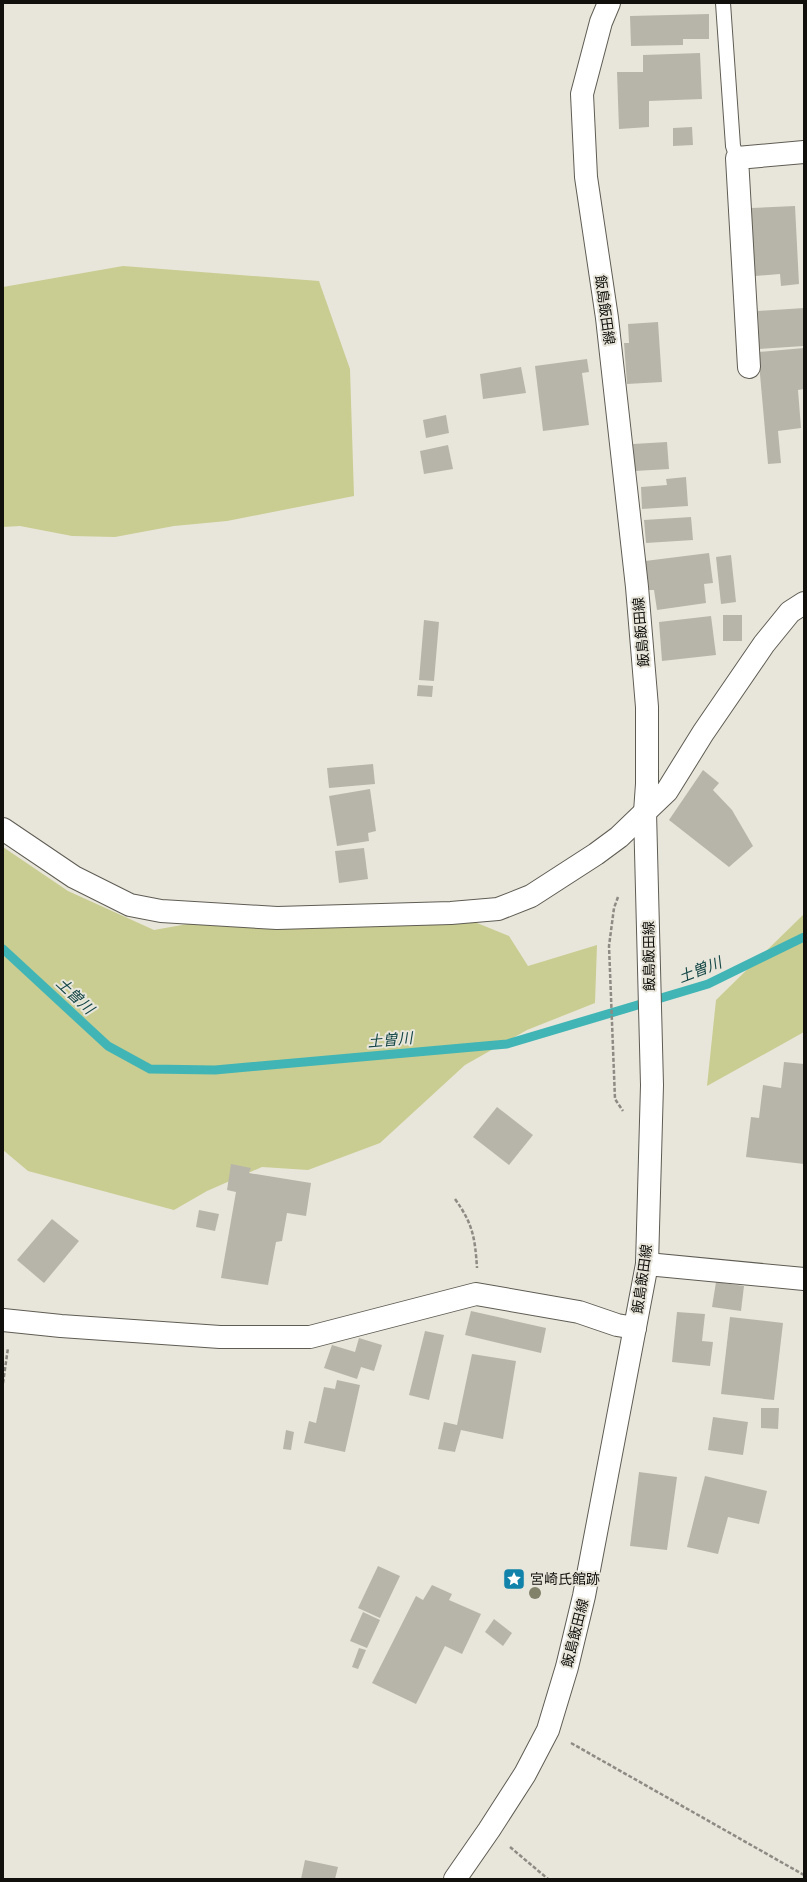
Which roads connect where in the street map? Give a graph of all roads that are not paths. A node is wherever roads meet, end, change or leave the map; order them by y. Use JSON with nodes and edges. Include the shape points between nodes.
{"nodes":[{"id":1,"x":609,"y":3,"type":"edge"},
{"id":2,"x":723,"y":3,"type":"edge"},
{"id":3,"x":804,"y":152,"type":"edge"},
{"id":4,"x":737,"y":158,"type":"junction"},
{"id":5,"x":749,"y":367,"type":"dead end"},
{"id":6,"x":804,"y":603,"type":"edge"},
{"id":7,"x":645,"y":812,"type":"junction"},
{"id":8,"x":3,"y":829,"type":"edge"},
{"id":9,"x":647,"y":1264,"type":"junction"},
{"id":10,"x":804,"y":1279,"type":"edge"},
{"id":11,"x":7,"y":1321,"type":"edge"},
{"id":12,"x":635,"y":1328,"type":"junction"},
{"id":13,"x":455,"y":1879,"type":"edge"}],
"edges":[{"from":1,"to":7,"type":"street","name":"飯島飯田線","via":[[601,22],[582,94],[586,169],[607,318],[637,587],[647,707]]},
{"from":2,"to":4,"type":"lane","via":[[733,146]]},
{"from":3,"to":4,"type":"street"},
{"from":4,"to":5,"type":"street"},
{"from":6,"to":7,"type":"street","via":[[790,612],[764,644],[667,791]]},
{"from":7,"to":8,"type":"street","via":[[619,837],[596,854],[531,896],[498,909],[451,913],[277,918],[161,911],[130,906],[74,877]]},
{"from":7,"to":9,"type":"street","name":"飯島飯田線","via":[[652,1085]]},
{"from":9,"to":10,"type":"street"},
{"from":9,"to":12,"type":"street","name":"飯島飯田線"},
{"from":11,"to":12,"type":"street","via":[[220,1337],[310,1337],[476,1294],[579,1312],[617,1325]]},
{"from":12,"to":13,"type":"street","name":"飯島飯田線","via":[[584,1596],[567,1667],[548,1730],[525,1774]]}]}
